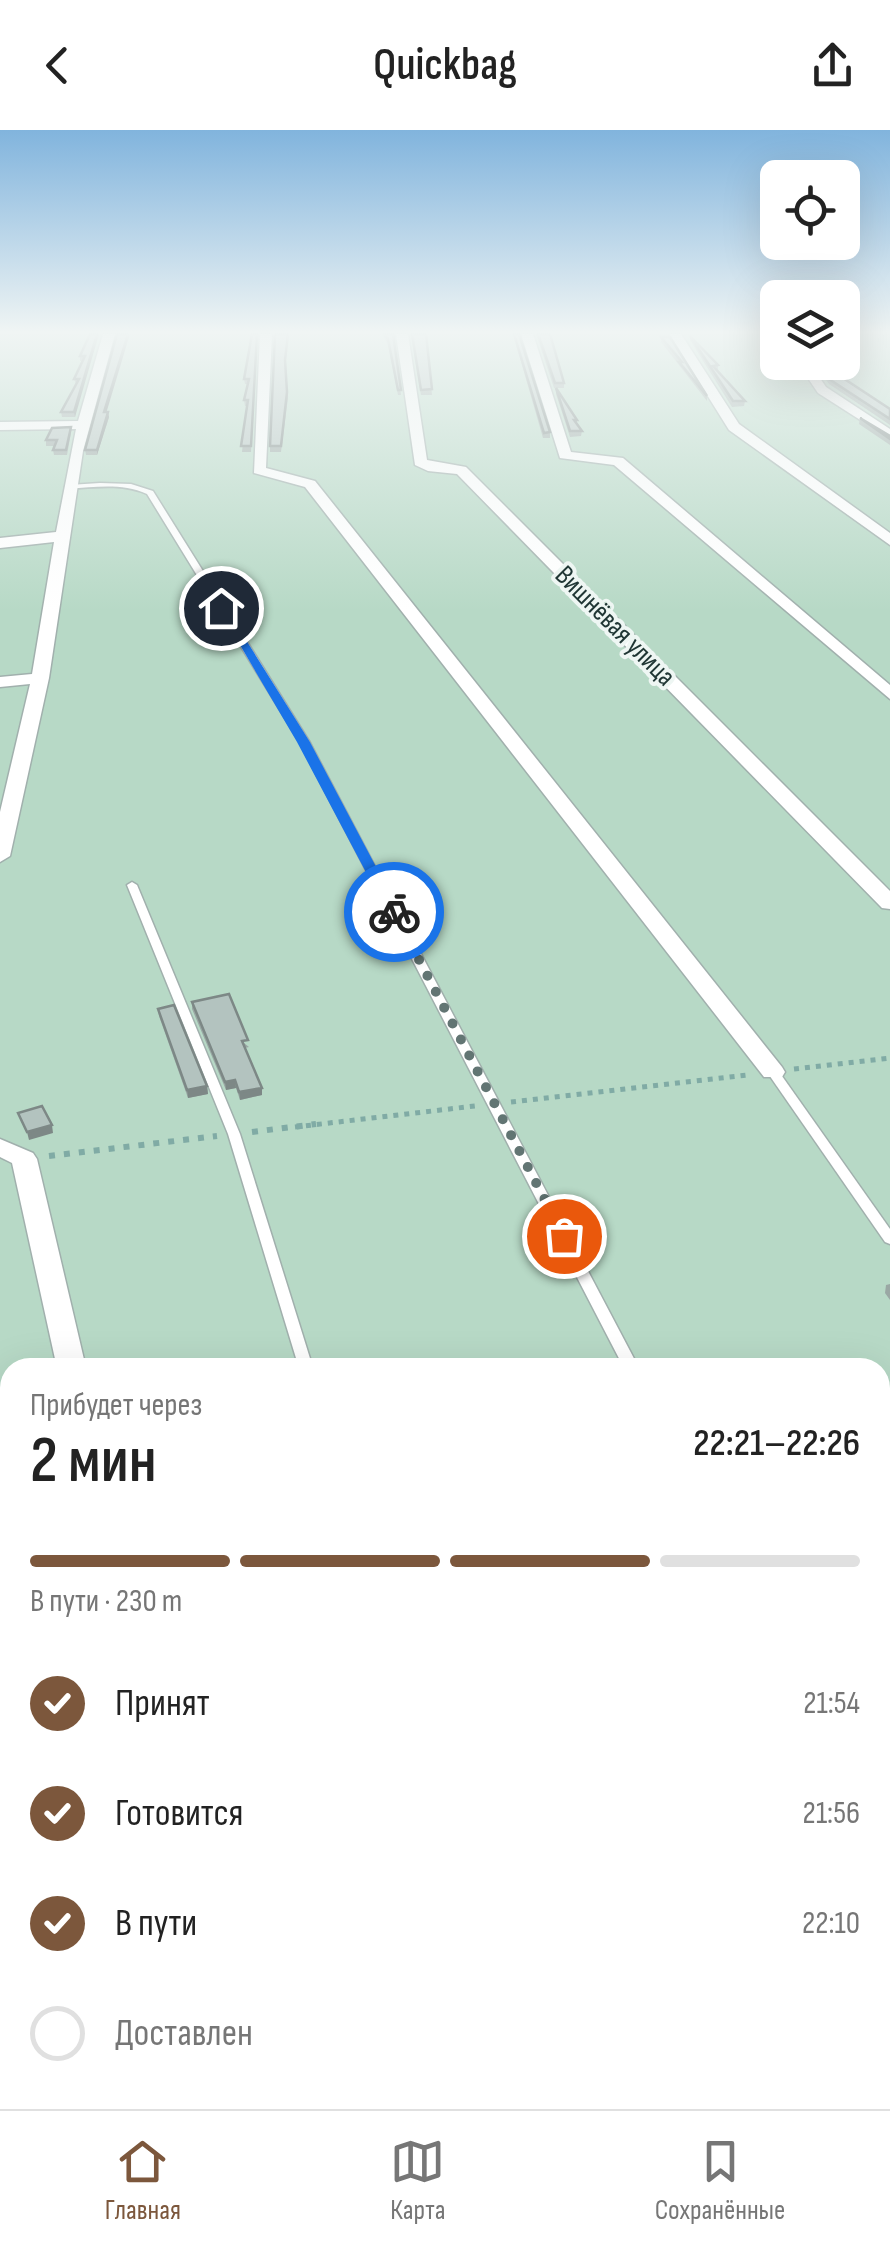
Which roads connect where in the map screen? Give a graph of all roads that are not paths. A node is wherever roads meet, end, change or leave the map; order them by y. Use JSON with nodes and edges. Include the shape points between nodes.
{"nodes":[{"id":1,"x":83,"y":426,"type":"edge"},
{"id":2,"x":261,"y":426,"type":"edge"},
{"id":3,"x":415,"y":426,"type":"edge"},
{"id":4,"x":556,"y":426,"type":"edge"},
{"id":5,"x":734,"y":426,"type":"edge"},
{"id":6,"x":69,"y":487,"type":"junction"},
{"id":7,"x":64,"y":536,"type":"junction"},
{"id":8,"x":890,"y":540,"type":"edge"},
{"id":9,"x":0,"y":543,"type":"edge"},
{"id":10,"x":40,"y":678,"type":"junction"},
{"id":11,"x":0,"y":682,"type":"edge"},
{"id":12,"x":890,"y":694,"type":"edge"},
{"id":13,"x":7,"y":790,"type":"edge"},
{"id":14,"x":0,"y":856,"type":"edge"},
{"id":15,"x":132,"y":885,"type":"dead end"},
{"id":16,"x":890,"y":903,"type":"edge"},
{"id":17,"x":773,"y":1072,"type":"joint"},
{"id":18,"x":12,"y":1153,"type":"edge"},
{"id":19,"x":890,"y":1239,"type":"edge"},
{"id":20,"x":69,"y":1358,"type":"edge"},
{"id":21,"x":303,"y":1358,"type":"edge"},
{"id":22,"x":627,"y":1358,"type":"edge"}],
"edges":[{"from":1,"to":6,"type":"street"},
{"from":2,"to":17,"type":"street","via":[[259,470],[310,484]]},
{"from":3,"to":16,"type":"street","name":"Вишнёвая улица","via":[[420,462],[460,470]]},
{"from":4,"to":12,"type":"street","via":[[565,455],[618,461]]},
{"from":5,"to":8,"type":"street"},
{"from":6,"to":7,"type":"street"},
{"from":6,"to":22,"type":"lane","via":[[113,485],[150,493],[304,742]]},
{"from":7,"to":9,"type":"street"},
{"from":7,"to":10,"type":"street"},
{"from":10,"to":11,"type":"street"},
{"from":10,"to":13,"type":"street"},
{"from":13,"to":14,"type":"street"},
{"from":15,"to":21,"type":"lane","via":[[234,1134]]},
{"from":17,"to":19,"type":"lane"},
{"from":18,"to":20,"type":"street"}]}
